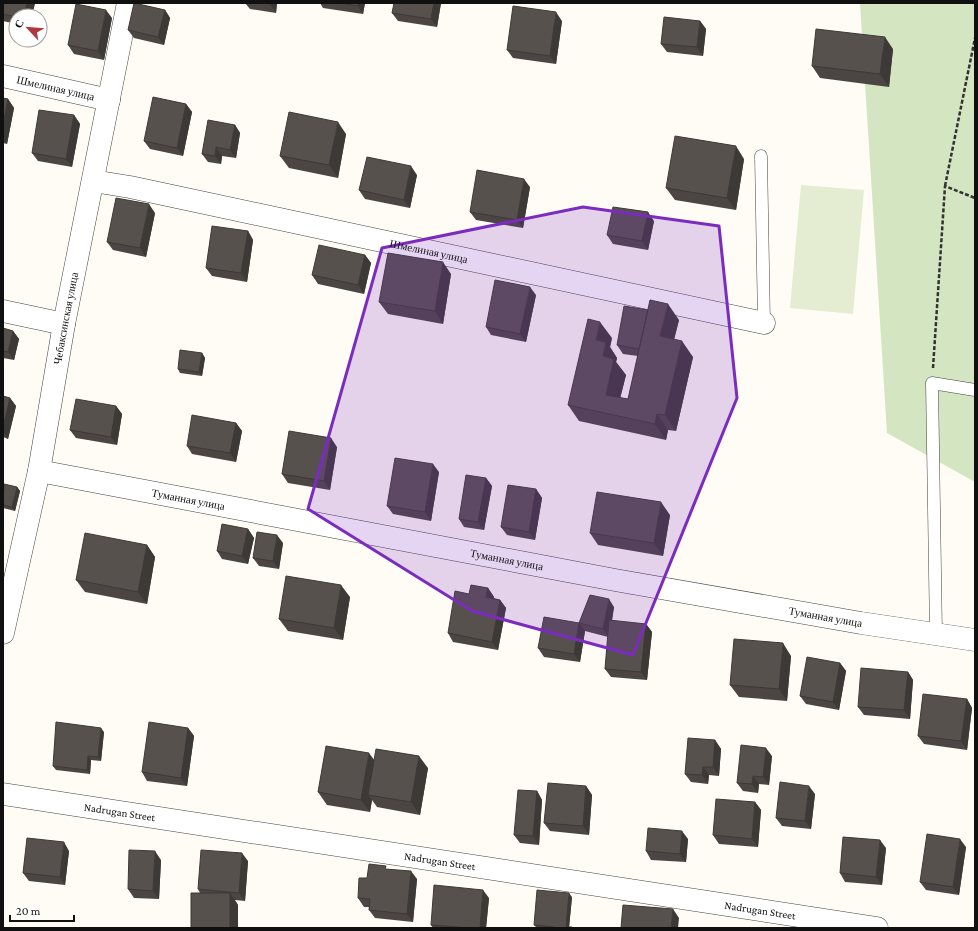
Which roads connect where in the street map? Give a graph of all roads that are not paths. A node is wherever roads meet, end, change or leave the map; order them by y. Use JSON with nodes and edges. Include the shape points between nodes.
{"nodes":[{"id":1,"x":128,"y":3,"type":"edge"},
{"id":2,"x":3,"y":76,"type":"edge"},
{"id":3,"x":109,"y":100,"type":"junction"},
{"id":4,"x":761,"y":156,"type":"dead end"},
{"id":5,"x":93,"y":181,"type":"junction"},
{"id":6,"x":3,"y":311,"type":"edge"},
{"id":7,"x":764,"y":323,"type":"joint"},
{"id":8,"x":64,"y":324,"type":"junction"},
{"id":9,"x":975,"y":390,"type":"edge"},
{"id":10,"x":39,"y":471,"type":"junction"},
{"id":11,"x":11,"y":559,"type":"edge"},
{"id":12,"x":3,"y":633,"type":"edge"},
{"id":13,"x":936,"y":634,"type":"junction"},
{"id":14,"x":975,"y":640,"type":"edge"},
{"id":15,"x":3,"y":794,"type":"edge"},
{"id":16,"x":877,"y":928,"type":"edge"}],
"edges":[{"from":1,"to":3,"type":"street","name":"Чебаксинская улица"},
{"from":2,"to":3,"type":"street","name":"Шмелиная улица"},
{"from":3,"to":5,"type":"street","name":"Чебаксинская улица"},
{"from":4,"to":7,"type":"lane"},
{"from":5,"to":7,"type":"street","name":"Шмелиная улица"},
{"from":5,"to":8,"type":"street","name":"Чебаксинская улица"},
{"from":6,"to":8,"type":"street"},
{"from":8,"to":10,"type":"street","name":"Чебаксинская улица"},
{"from":9,"to":13,"type":"lane","via":[[932,383]]},
{"from":10,"to":11,"type":"street","name":"Чебаксинская улица"},
{"from":10,"to":13,"type":"street","name":"Туманная улица","via":[[607,579]]},
{"from":11,"to":12,"type":"street","name":"Чебаксинская улица"},
{"from":13,"to":14,"type":"street","name":"Туманная улица"},
{"from":15,"to":16,"type":"street","name":"Nadrugan Street"}]}
